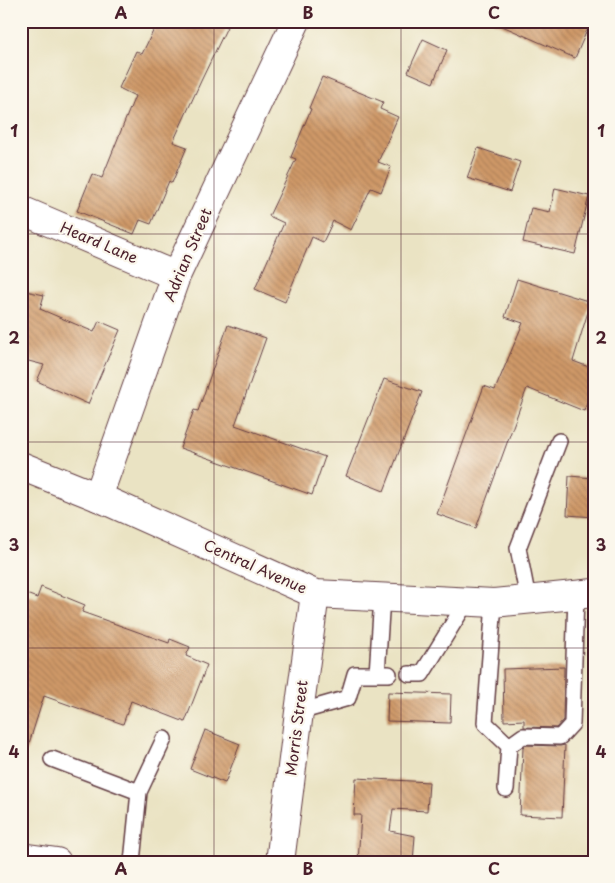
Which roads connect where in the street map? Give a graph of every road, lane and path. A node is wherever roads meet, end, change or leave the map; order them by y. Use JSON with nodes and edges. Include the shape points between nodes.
{"nodes":[{"id":1,"x":296,"y":21,"type":"edge"},
{"id":2,"x":21,"y":210,"type":"edge"},
{"id":3,"x":176,"y":276,"type":"junction"},
{"id":4,"x":559,"y":441,"type":"dead end"},
{"id":5,"x":21,"y":466,"type":"edge"},
{"id":6,"x":98,"y":497,"type":"junction"},
{"id":7,"x":315,"y":594,"type":"junction"},
{"id":8,"x":585,"y":594,"type":"edge"},
{"id":9,"x":382,"y":597,"type":"junction"},
{"id":10,"x":528,"y":599,"type":"junction"},
{"id":11,"x":467,"y":601,"type":"junction"},
{"id":12,"x":494,"y":603,"type":"junction"},
{"id":13,"x":409,"y":674,"type":"dead end"},
{"id":14,"x":299,"y":712,"type":"junction"},
{"id":15,"x":164,"y":739,"type":"dead end"},
{"id":16,"x":509,"y":746,"type":"junction"},
{"id":17,"x":52,"y":758,"type":"dead end"},
{"id":18,"x":506,"y":789,"type":"dead end"},
{"id":19,"x":140,"y":792,"type":"junction"},
{"id":20,"x":21,"y":857,"type":"edge"},
{"id":21,"x":57,"y":862,"type":"edge"},
{"id":22,"x":132,"y":862,"type":"edge"},
{"id":23,"x":280,"y":862,"type":"edge"}],
"edges":[{"from":1,"to":3,"type":"street","name":"Adrian Street"},
{"from":2,"to":3,"type":"street","name":"Heard Lane"},
{"from":3,"to":6,"type":"street","name":"Adrian Street"},
{"from":4,"to":10,"type":"lane","via":[[518,548]]},
{"from":5,"to":6,"type":"street","name":"Central Avenue"},
{"from":6,"to":7,"type":"street","name":"Central Avenue"},
{"from":7,"to":9,"type":"street","name":"Central Avenue"},
{"from":7,"to":14,"type":"street","name":"Morris Street"},
{"from":8,"to":10,"type":"street","name":"Central Avenue"},
{"from":8,"to":16,"type":"lane","via":[[572,724],[560,737],[523,736]]},
{"from":9,"to":11,"type":"street","name":"Central Avenue"},
{"from":9,"to":14,"type":"lane","via":[[383,674],[355,674],[348,698]]},
{"from":10,"to":12,"type":"street","name":"Central Avenue"},
{"from":11,"to":12,"type":"street","name":"Central Avenue"},
{"from":11,"to":13,"type":"lane","via":[[422,674]]},
{"from":12,"to":16,"type":"lane","via":[[485,723]]},
{"from":14,"to":23,"type":"street","name":"Morris Street"},
{"from":15,"to":19,"type":"lane"},
{"from":16,"to":18,"type":"lane"},
{"from":17,"to":19,"type":"lane"},
{"from":19,"to":22,"type":"lane"},
{"from":20,"to":21,"type":"street"}]}
